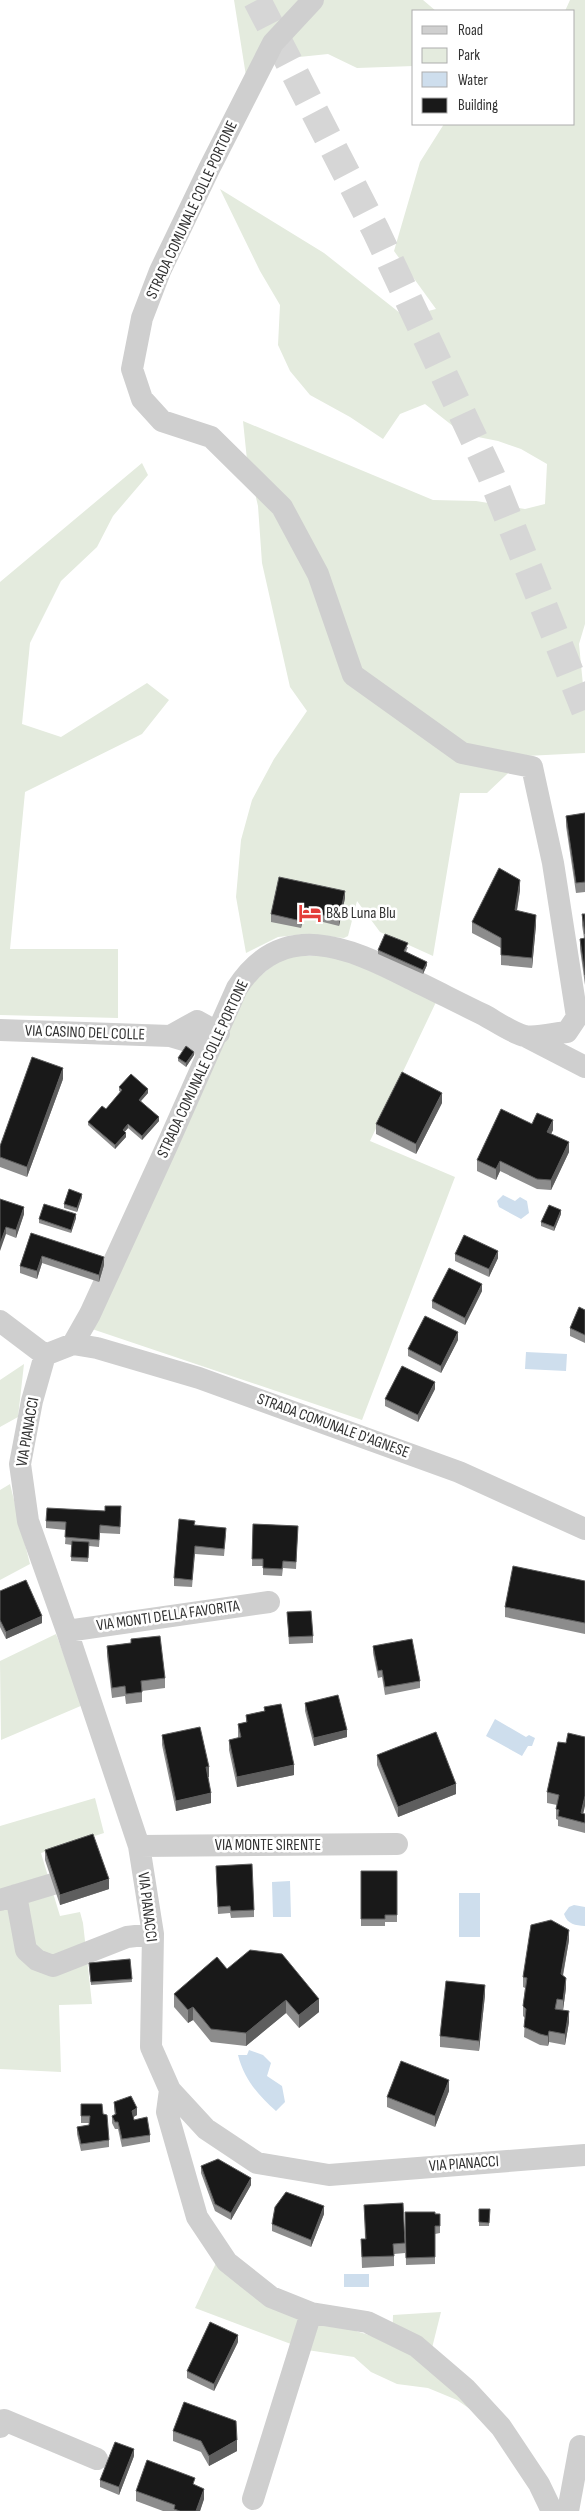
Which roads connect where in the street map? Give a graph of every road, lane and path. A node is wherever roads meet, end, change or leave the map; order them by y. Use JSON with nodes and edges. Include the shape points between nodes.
{"nodes":[{"id":1,"x":313,"y":0,"type":"edge"},
{"id":2,"x":0,"y":1030,"type":"edge"},
{"id":3,"x":219,"y":1033,"type":"junction"},
{"id":4,"x":525,"y":1036,"type":"junction"},
{"id":5,"x":585,"y":1067,"type":"edge"},
{"id":6,"x":0,"y":1321,"type":"edge"},
{"id":7,"x":74,"y":1344,"type":"junction"},
{"id":8,"x":45,"y":1355,"type":"junction"},
{"id":9,"x":585,"y":1529,"type":"edge"},
{"id":10,"x":269,"y":1602,"type":"dead end"},
{"id":11,"x":67,"y":1631,"type":"junction"},
{"id":12,"x":396,"y":1844,"type":"dead end"},
{"id":13,"x":139,"y":1846,"type":"junction"},
{"id":14,"x":53,"y":1884,"type":"edge"},
{"id":15,"x":8,"y":1898,"type":"edge"},
{"id":16,"x":152,"y":1934,"type":"junction"},
{"id":17,"x":170,"y":2090,"type":"junction"},
{"id":18,"x":585,"y":2155,"type":"edge"},
{"id":19,"x":311,"y":2314,"type":"junction"},
{"id":20,"x":0,"y":2427,"type":"edge"},
{"id":21,"x":580,"y":2446,"type":"dead end"},
{"id":22,"x":98,"y":2459,"type":"dead end"},
{"id":23,"x":253,"y":2499,"type":"dead end"},
{"id":24,"x":552,"y":2511,"type":"edge"},
{"id":25,"x":568,"y":2511,"type":"edge"}],
"edges":[{"from":1,"to":4,"type":"street","name":"STRADA COMUNALE COLLE PORTONE","via":[[273,43],[205,178],[160,271],[142,318],[132,368],[142,399],[162,421],[211,437],[282,507],[318,574],[353,675],[462,752],[532,767],[553,863],[577,1017],[567,1032]]},
{"from":2,"to":3,"type":"street","name":"VIA CASINO DEL COLLE","via":[[170,1036],[197,1021]]},
{"from":3,"to":4,"type":"street","name":"STRADA COMUNALE COLLE PORTONE","via":[[248,971],[264,957],[293,946],[320,944],[356,953]]},
{"from":3,"to":7,"type":"street","name":"STRADA COMUNALE COLLE PORTONE"},
{"from":4,"to":5,"type":"street"},
{"from":6,"to":8,"type":"street"},
{"from":7,"to":8,"type":"street"},
{"from":7,"to":9,"type":"street","name":"STRADA COMUNALE D'AGNESE","via":[[199,1378],[441,1465]]},
{"from":8,"to":11,"type":"street","name":"VIA PIANACCI","via":[[20,1464],[28,1521]]},
{"from":10,"to":11,"type":"street","name":"VIA MONTI DELLA FAVORITA"},
{"from":11,"to":13,"type":"street","name":"VIA PIANACCI"},
{"from":12,"to":13,"type":"street","name":"VIA MONTE SIRENTE"},
{"from":13,"to":16,"type":"street","name":"VIA PIANACCI"},
{"from":14,"to":15,"type":"street"},
{"from":15,"to":16,"type":"street","via":[[26,1950],[37,1960],[53,1966],[127,1937]]},
{"from":16,"to":17,"type":"street","name":"VIA PIANACCI","via":[[151,2047]]},
{"from":17,"to":18,"type":"street","name":"VIA PIANACCI","via":[[206,2129],[257,2163],[329,2175]]},
{"from":17,"to":19,"type":"street","via":[[167,2112],[196,2218],[227,2262],[271,2297]]},
{"from":19,"to":23,"type":"street"},
{"from":19,"to":24,"type":"street","via":[[367,2322],[416,2346],[465,2388],[501,2426],[539,2484]]},
{"from":20,"to":22,"type":"street","via":[[4,2420]]},
{"from":21,"to":25,"type":"street"}]}
